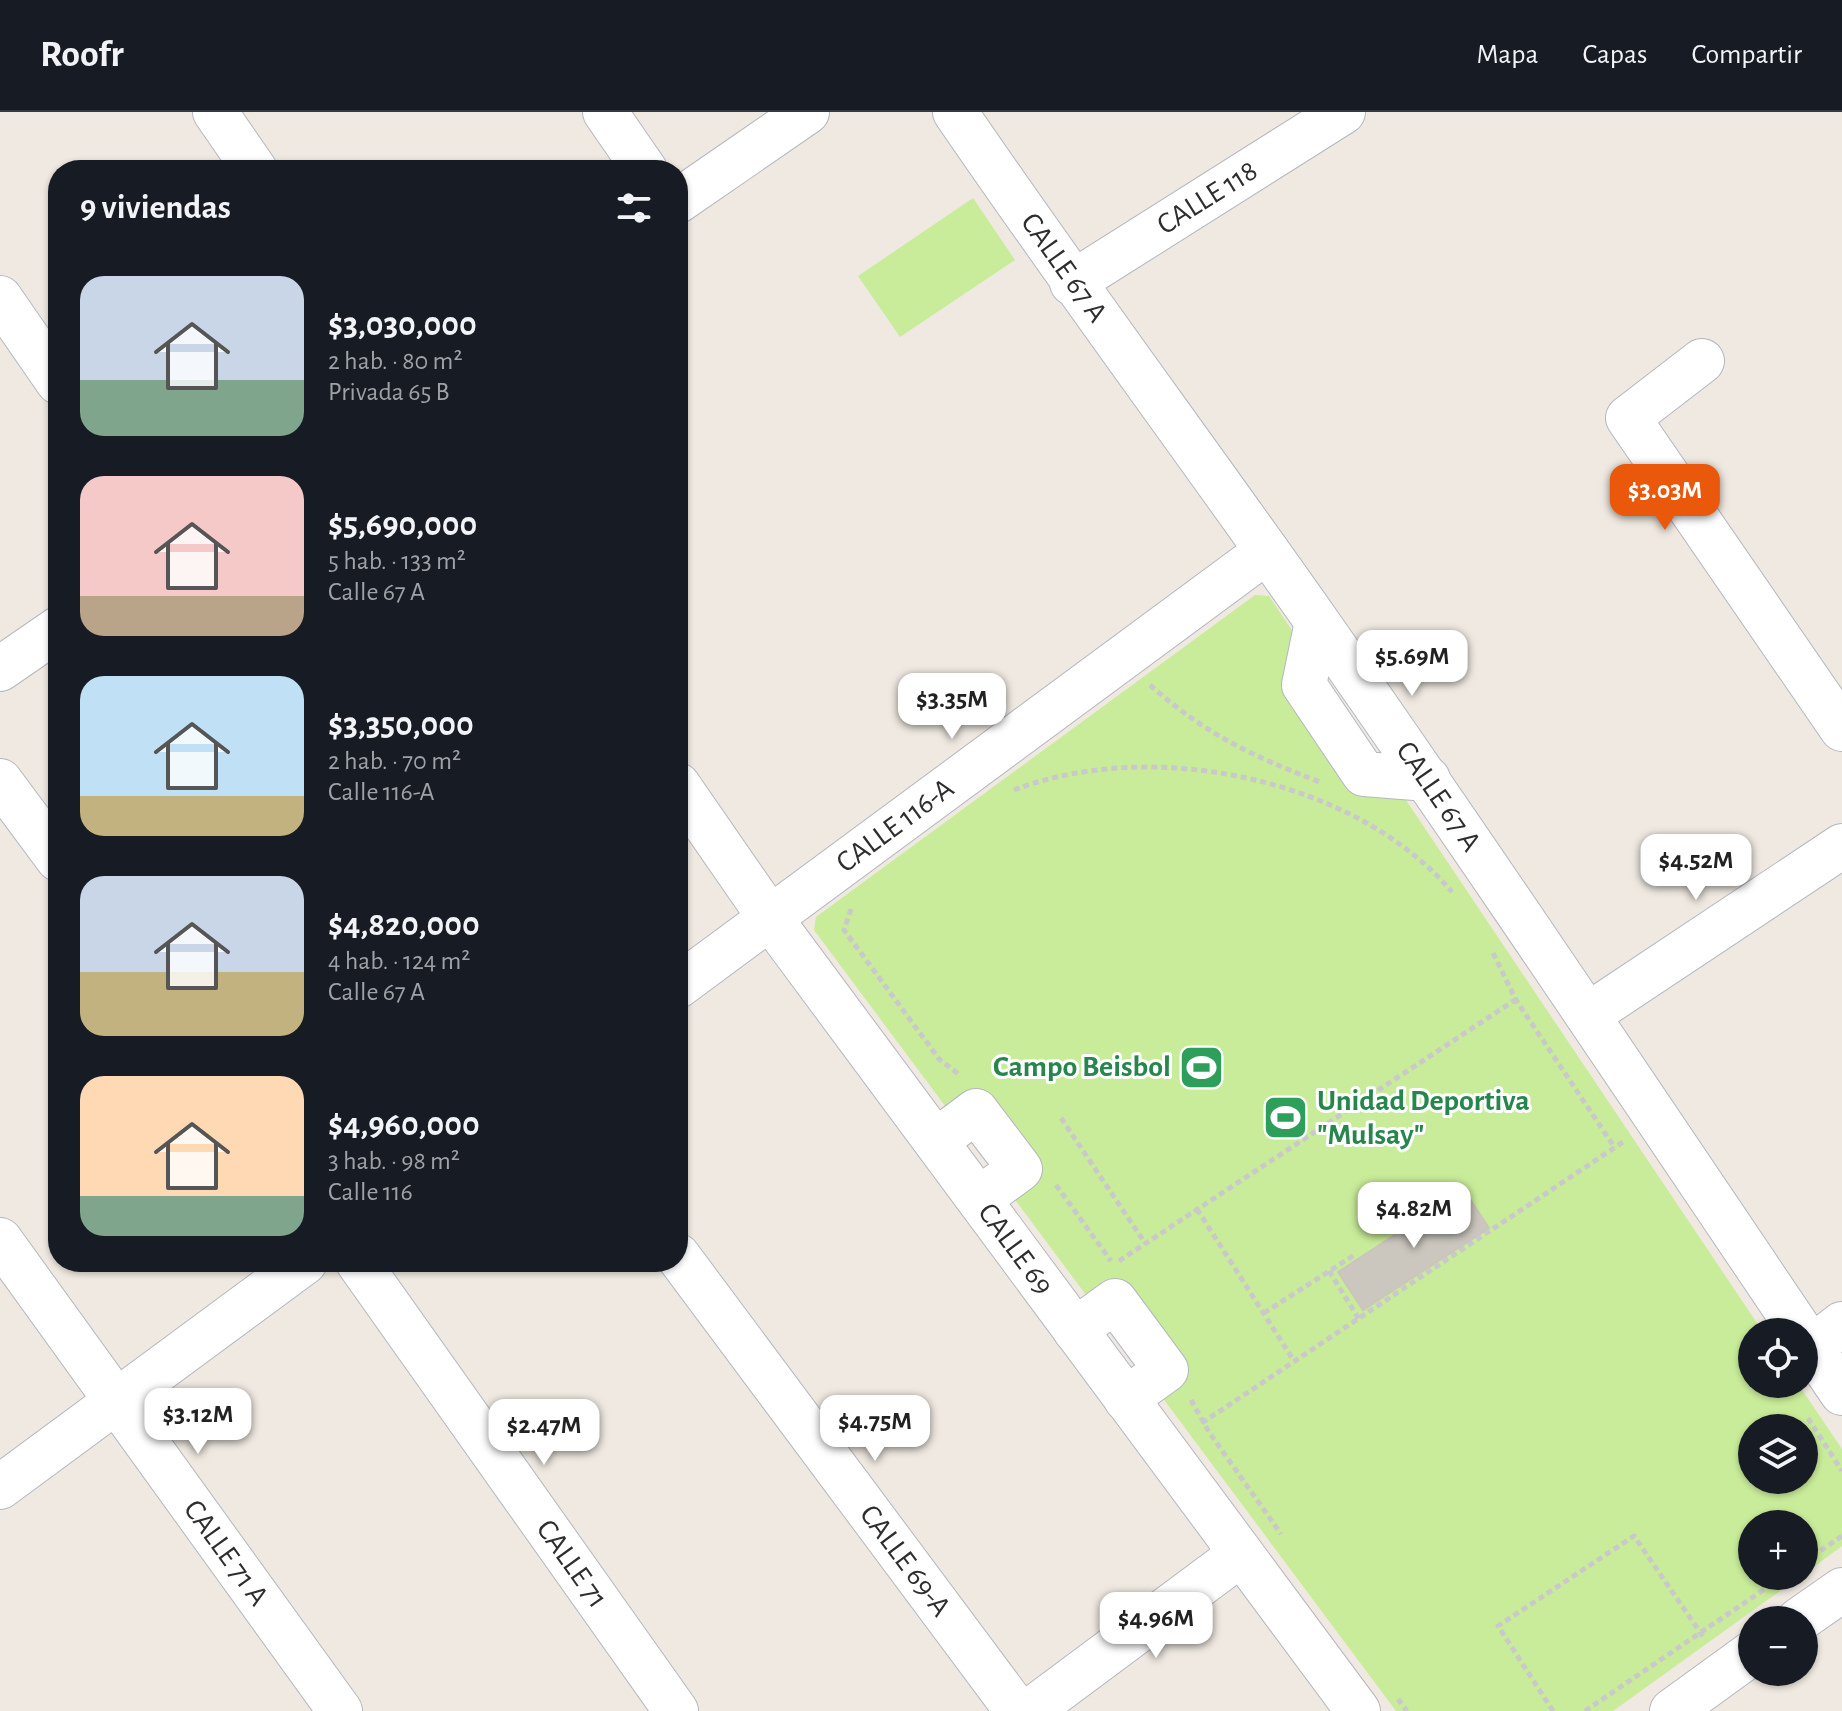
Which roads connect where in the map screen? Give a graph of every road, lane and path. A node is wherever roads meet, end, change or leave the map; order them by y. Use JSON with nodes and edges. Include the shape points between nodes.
{"nodes":[{"id":1,"x":215,"y":112,"type":"edge"},
{"id":2,"x":605,"y":112,"type":"edge"},
{"id":3,"x":807,"y":112,"type":"edge"},
{"id":4,"x":955,"y":112,"type":"edge"},
{"id":5,"x":1343,"y":112,"type":"edge"},
{"id":6,"x":248,"y":160,"type":"edge"},
{"id":7,"x":638,"y":160,"type":"edge"},
{"id":8,"x":688,"y":194,"type":"edge"},
{"id":9,"x":1072,"y":283,"type":"junction"},
{"id":10,"x":0,"y":298,"type":"edge"},
{"id":11,"x":1702,"y":361,"type":"dead end"},
{"id":12,"x":48,"y":368,"type":"edge"},
{"id":13,"x":1267,"y":551,"type":"junction"},
{"id":14,"x":48,"y":636,"type":"edge"},
{"id":15,"x":0,"y":669,"type":"edge"},
{"id":16,"x":1147,"y":682,"type":"dead end"},
{"id":17,"x":1842,"y":729,"type":"edge"},
{"id":18,"x":0,"y":781,"type":"edge"},
{"id":19,"x":1322,"y":782,"type":"dead end"},
{"id":20,"x":1000,"y":795,"type":"dead end"},
{"id":21,"x":688,"y":799,"type":"edge"},
{"id":22,"x":48,"y":846,"type":"edge"},
{"id":23,"x":1842,"y":846,"type":"edge"},
{"id":24,"x":855,"y":895,"type":"dead end"},
{"id":25,"x":1456,"y":898,"type":"dead end"},
{"id":26,"x":770,"y":918,"type":"junction"},
{"id":27,"x":1489,"y":946,"type":"dead end"},
{"id":28,"x":688,"y":979,"type":"edge"},
{"id":29,"x":1528,"y":992,"type":"dead end"},
{"id":30,"x":1516,"y":1000,"type":"junction"},
{"id":31,"x":1588,"y":1015,"type":"junction"},
{"id":32,"x":973,"y":1085,"type":"dead end"},
{"id":33,"x":1061,"y":1118,"type":"dead end"},
{"id":34,"x":1639,"y":1132,"type":"dead end"},
{"id":35,"x":1615,"y":1148,"type":"junction"},
{"id":36,"x":1050,"y":1177,"type":"dead end"},
{"id":37,"x":1197,"y":1209,"type":"junction"},
{"id":38,"x":0,"y":1240,"type":"edge"},
{"id":39,"x":1146,"y":1243,"type":"junction"},
{"id":40,"x":1356,"y":1254,"type":"dead end"},
{"id":41,"x":1113,"y":1264,"type":"junction"},
{"id":42,"x":688,"y":1269,"type":"edge"},
{"id":43,"x":1329,"y":1271,"type":"junction"},
{"id":44,"x":291,"y":1272,"type":"edge"},
{"id":45,"x":365,"y":1272,"type":"edge"},
{"id":46,"x":1100,"y":1273,"type":"dead end"},
{"id":47,"x":1264,"y":1313,"type":"junction"},
{"id":48,"x":1803,"y":1318,"type":"edge"},
{"id":49,"x":1359,"y":1319,"type":"junction"},
{"id":50,"x":1818,"y":1341,"type":"edge"},
{"id":51,"x":1294,"y":1361,"type":"junction"},
{"id":52,"x":1189,"y":1389,"type":"dead end"},
{"id":53,"x":1842,"y":1393,"type":"edge"},
{"id":54,"x":116,"y":1401,"type":"junction"},
{"id":55,"x":1802,"y":1409,"type":"dead end"},
{"id":56,"x":1203,"y":1422,"type":"junction"},
{"id":57,"x":1194,"y":1429,"type":"dead end"},
{"id":58,"x":1842,"y":1471,"type":"edge"},
{"id":59,"x":0,"y":1487,"type":"edge"},
{"id":60,"x":1842,"y":1536,"type":"edge"},
{"id":61,"x":1290,"y":1546,"type":"dead end"},
{"id":62,"x":1818,"y":1552,"type":"edge"},
{"id":63,"x":1241,"y":1554,"type":"junction"},
{"id":64,"x":1763,"y":1590,"type":"edge"},
{"id":65,"x":1842,"y":1590,"type":"edge"},
{"id":66,"x":1818,"y":1607,"type":"edge"},
{"id":67,"x":1700,"y":1633,"type":"junction"},
{"id":68,"x":1725,"y":1674,"type":"edge"},
{"id":69,"x":1373,"y":1698,"type":"edge"},
{"id":70,"x":340,"y":1711,"type":"edge"},
{"id":71,"x":676,"y":1711,"type":"edge"},
{"id":72,"x":1017,"y":1711,"type":"edge"},
{"id":73,"x":1030,"y":1711,"type":"edge"},
{"id":74,"x":1407,"y":1711,"type":"edge"},
{"id":75,"x":1553,"y":1711,"type":"edge"},
{"id":76,"x":1585,"y":1711,"type":"edge"},
{"id":77,"x":1672,"y":1711,"type":"edge"}],
"edges":[{"from":1,"to":6,"type":"street"},
{"from":2,"to":7,"type":"street"},
{"from":3,"to":8,"type":"street"},
{"from":4,"to":9,"type":"street","name":"CALLE 67 A"},
{"from":5,"to":9,"type":"street","name":"CALLE 118"},
{"from":9,"to":13,"type":"street","name":"CALLE 67 A"},
{"from":10,"to":12,"type":"street"},
{"from":11,"to":17,"type":"street","via":[[1628,418]]},
{"from":13,"to":26,"type":"street","name":"CALLE 116-A"},
{"from":13,"to":31,"type":"street","name":"CALLE 67 A"},
{"from":14,"to":15,"type":"street"},
{"from":16,"to":19,"type":"path","via":[[1220,740]]},
{"from":18,"to":22,"type":"street"},
{"from":20,"to":25,"type":"path","via":[[1054,778],[1132,769],[1208,770],[1256,778],[1327,806],[1389,840]]},
{"from":21,"to":26,"type":"street","name":"CALLE 69"},
{"from":23,"to":31,"type":"street"},
{"from":24,"to":32,"type":"path","via":[[844,930],[939,1059]]},
{"from":26,"to":28,"type":"street","name":"CALLE 116-A"},
{"from":26,"to":63,"type":"street","name":"CALLE 69"},
{"from":27,"to":30,"type":"path"},
{"from":29,"to":30,"type":"path"},
{"from":30,"to":35,"type":"path"},
{"from":30,"to":37,"type":"path"},
{"from":31,"to":48,"type":"street","name":"CALLE 67 A"},
{"from":33,"to":39,"type":"path"},
{"from":34,"to":35,"type":"path"},
{"from":35,"to":49,"type":"path"},
{"from":36,"to":41,"type":"path"},
{"from":37,"to":39,"type":"path"},
{"from":37,"to":47,"type":"path"},
{"from":38,"to":54,"type":"street","name":"CALLE 71 A"},
{"from":39,"to":41,"type":"path"},
{"from":40,"to":43,"type":"path"},
{"from":41,"to":46,"type":"path"},
{"from":42,"to":72,"type":"street","name":"CALLE 69-A"},
{"from":43,"to":47,"type":"path"},
{"from":43,"to":49,"type":"path"},
{"from":44,"to":54,"type":"street"},
{"from":45,"to":71,"type":"street","name":"CALLE 71"},
{"from":47,"to":51,"type":"path"},
{"from":49,"to":51,"type":"path"},
{"from":50,"to":53,"type":"street","name":"CALLE 67 A"},
{"from":51,"to":56,"type":"path"},
{"from":52,"to":56,"type":"path"},
{"from":54,"to":59,"type":"street"},
{"from":54,"to":70,"type":"street","name":"CALLE 71 A"},
{"from":55,"to":58,"type":"path"},
{"from":56,"to":57,"type":"path"},
{"from":56,"to":61,"type":"path"},
{"from":60,"to":62,"type":"path"},
{"from":63,"to":69,"type":"street","name":"CALLE 69"},
{"from":63,"to":73,"type":"street"},
{"from":64,"to":67,"type":"path"},
{"from":65,"to":66,"type":"street"},
{"from":67,"to":68,"type":"path"},
{"from":67,"to":75,"type":"path","via":[[1634,1536],[1498,1626]]},
{"from":67,"to":76,"type":"path"},
{"from":68,"to":77,"type":"street"},
{"from":69,"to":74,"type":"path"}]}
